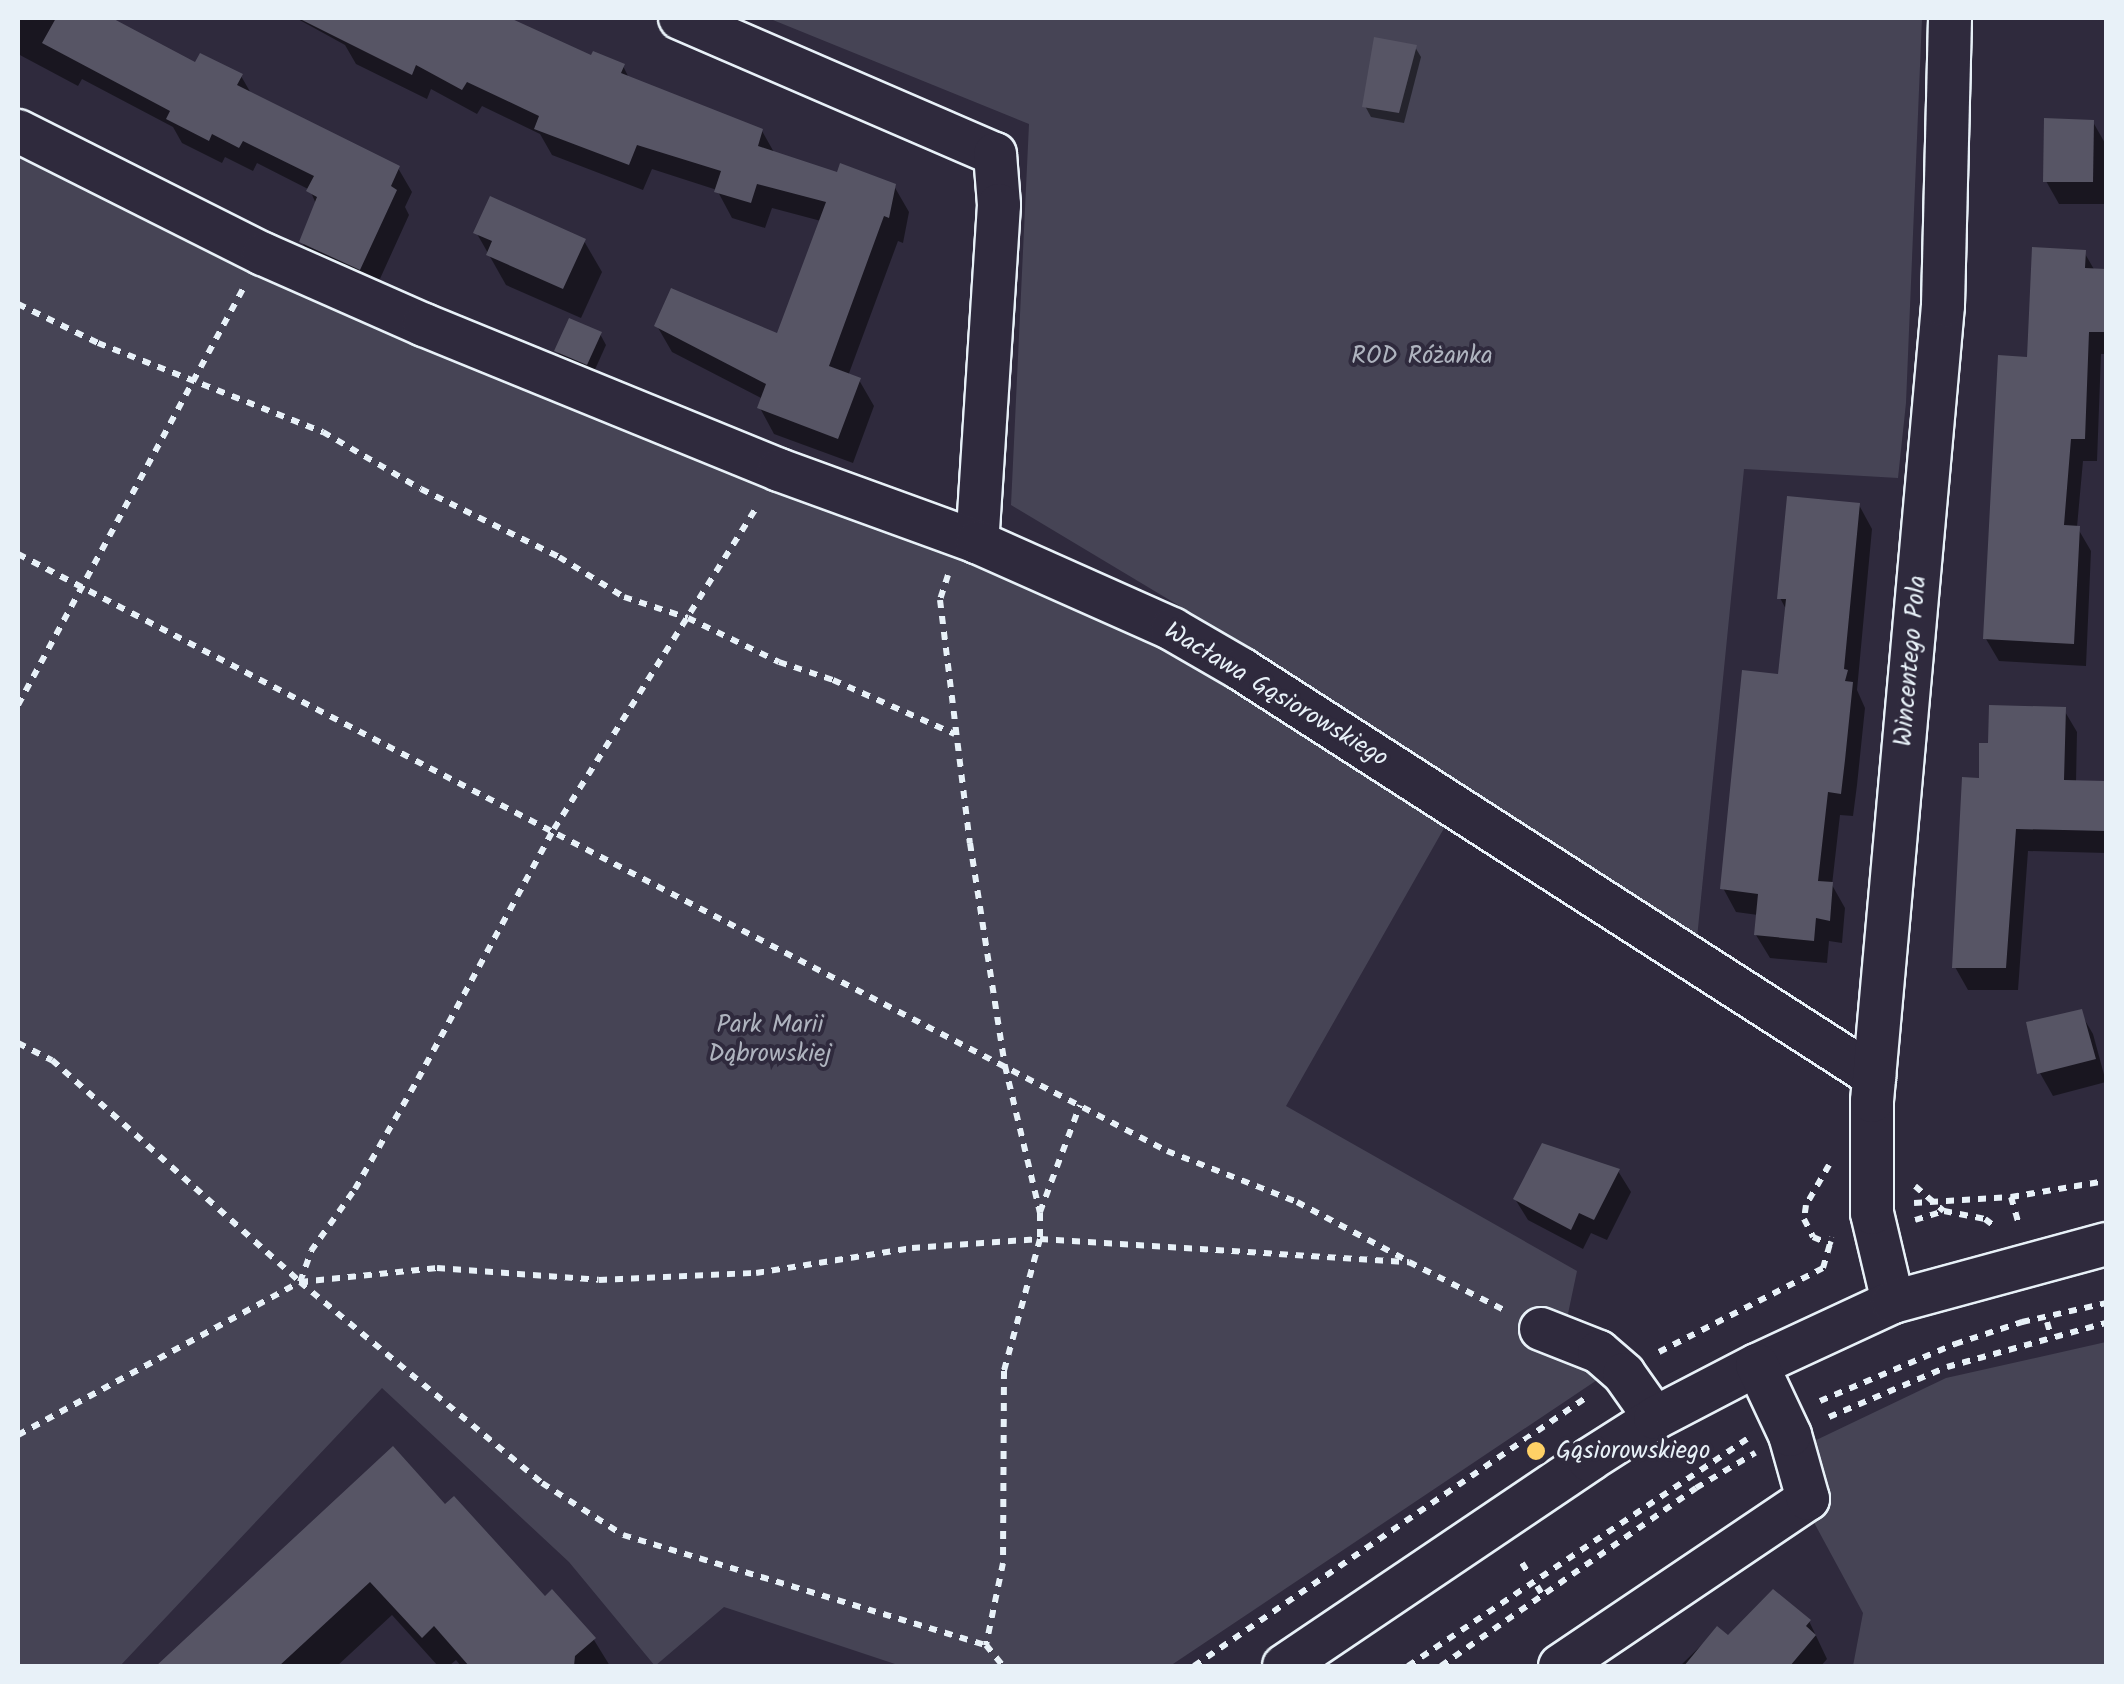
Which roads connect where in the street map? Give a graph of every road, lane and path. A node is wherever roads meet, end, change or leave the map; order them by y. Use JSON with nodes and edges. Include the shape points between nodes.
{"nodes":[{"id":1,"x":680,"y":18,"type":"edge"},
{"id":2,"x":1950,"y":18,"type":"edge"},
{"id":3,"x":18,"y":130,"type":"edge"},
{"id":4,"x":262,"y":254,"type":"junction"},
{"id":5,"x":18,"y":304,"type":"edge"},
{"id":6,"x":192,"y":380,"type":"junction"},
{"id":7,"x":779,"y":470,"type":"junction"},
{"id":8,"x":970,"y":539,"type":"junction"},
{"id":9,"x":18,"y":554,"type":"edge"},
{"id":10,"x":79,"y":590,"type":"junction"},
{"id":11,"x":688,"y":618,"type":"junction"},
{"id":12,"x":18,"y":705,"type":"edge"},
{"id":13,"x":956,"y":734,"type":"junction"},
{"id":14,"x":554,"y":829,"type":"junction"},
{"id":15,"x":18,"y":1043,"type":"edge"},
{"id":16,"x":1006,"y":1066,"type":"junction"},
{"id":17,"x":1874,"y":1076,"type":"junction"},
{"id":18,"x":1080,"y":1106,"type":"junction"},
{"id":19,"x":2106,"y":1181,"type":"edge"},
{"id":20,"x":2012,"y":1197,"type":"junction"},
{"id":21,"x":1040,"y":1213,"type":"junction"},
{"id":22,"x":1888,"y":1219,"type":"junction"},
{"id":23,"x":2021,"y":1231,"type":"dead end"},
{"id":24,"x":1999,"y":1237,"type":"dead end"},
{"id":25,"x":1040,"y":1239,"type":"junction"},
{"id":26,"x":1831,"y":1240,"type":"dead end"},
{"id":27,"x":2106,"y":1244,"type":"edge"},
{"id":28,"x":1410,"y":1262,"type":"junction"},
{"id":29,"x":300,"y":1282,"type":"junction"},
{"id":30,"x":1893,"y":1302,"type":"junction"},
{"id":31,"x":2106,"y":1303,"type":"edge"},
{"id":32,"x":2047,"y":1322,"type":"dead end"},
{"id":33,"x":2106,"y":1323,"type":"edge"},
{"id":34,"x":1541,"y":1329,"type":"joint"},
{"id":35,"x":2051,"y":1336,"type":"junction"},
{"id":36,"x":1756,"y":1365,"type":"junction"},
{"id":37,"x":1624,"y":1374,"type":"junction"},
{"id":38,"x":1812,"y":1405,"type":"dead end"},
{"id":39,"x":1656,"y":1418,"type":"junction"},
{"id":40,"x":1819,"y":1421,"type":"dead end"},
{"id":41,"x":1758,"y":1433,"type":"dead end"},
{"id":42,"x":18,"y":1436,"type":"edge"},
{"id":43,"x":1760,"y":1450,"type":"dead end"},
{"id":44,"x":1522,"y":1563,"type":"dead end"},
{"id":45,"x":1530,"y":1576,"type":"dead end"},
{"id":46,"x":1538,"y":1586,"type":"dead end"},
{"id":47,"x":1544,"y":1597,"type":"junction"},
{"id":48,"x":986,"y":1645,"type":"junction"},
{"id":49,"x":1307,"y":1660,"type":"edge"},
{"id":50,"x":1003,"y":1666,"type":"edge"},
{"id":51,"x":1194,"y":1666,"type":"edge"},
{"id":52,"x":1408,"y":1666,"type":"edge"},
{"id":53,"x":1440,"y":1666,"type":"edge"},
{"id":54,"x":1560,"y":1666,"type":"edge"}],
"edges":[{"from":1,"to":8,"type":"street","via":[[995,154],[999,205]]},
{"from":2,"to":17,"type":"street","name":"Wincentego Pola","via":[[1943,305]]},
{"from":3,"to":4,"type":"street","name":"Wacława Gąsiorowskiego"},
{"from":4,"to":6,"type":"path"},
{"from":4,"to":7,"type":"street","name":"Wacława Gąsiorowskiego"},
{"from":5,"to":6,"type":"path"},
{"from":6,"to":10,"type":"path"},
{"from":6,"to":11,"type":"path","via":[[323,432],[624,597]]},
{"from":7,"to":8,"type":"street","name":"Wacława Gąsiorowskiego"},
{"from":7,"to":11,"type":"path"},
{"from":8,"to":13,"type":"path","via":[[940,600]]},
{"from":8,"to":17,"type":"street","name":"Wacława Gąsiorowskiego","via":[[1172,629],[1241,669]]},
{"from":9,"to":10,"type":"path"},
{"from":10,"to":12,"type":"path"},
{"from":10,"to":14,"type":"path"},
{"from":11,"to":13,"type":"path"},
{"from":11,"to":14,"type":"path"},
{"from":13,"to":16,"type":"path"},
{"from":14,"to":16,"type":"path"},
{"from":14,"to":29,"type":"path","via":[[418,1079],[311,1251]]},
{"from":15,"to":29,"type":"path","via":[[52,1060]]},
{"from":16,"to":18,"type":"path"},
{"from":16,"to":21,"type":"path"},
{"from":17,"to":22,"type":"street","name":"Wincentego Pola"},
{"from":18,"to":21,"type":"path"},
{"from":18,"to":28,"type":"path","via":[[1297,1202]]},
{"from":19,"to":20,"type":"path"},
{"from":20,"to":22,"type":"path"},
{"from":20,"to":23,"type":"path"},
{"from":21,"to":25,"type":"path"},
{"from":22,"to":24,"type":"path","via":[[1944,1211],[1984,1219]]},
{"from":22,"to":30,"type":"street","name":"Wincentego Pola"},
{"from":25,"to":28,"type":"path"},
{"from":25,"to":29,"type":"path","via":[[912,1248],[756,1273],[599,1280],[438,1268]]},
{"from":25,"to":48,"type":"path","via":[[1004,1370],[1002,1563]]},
{"from":26,"to":37,"type":"path","via":[[1823,1268]]},
{"from":27,"to":30,"type":"street"},
{"from":28,"to":34,"type":"path"},
{"from":29,"to":42,"type":"path"},
{"from":29,"to":48,"type":"path","via":[[542,1482],[623,1536]]},
{"from":30,"to":36,"type":"street"},
{"from":31,"to":38,"type":"path","via":[[1955,1344]]},
{"from":32,"to":35,"type":"path"},
{"from":33,"to":35,"type":"path"},
{"from":34,"to":37,"type":"street","via":[[1599,1352]]},
{"from":35,"to":40,"type":"path","via":[[1947,1367]]},
{"from":36,"to":39,"type":"street"},
{"from":36,"to":54,"type":"street","via":[[1790,1435],[1808,1499]]},
{"from":37,"to":39,"type":"street"},
{"from":37,"to":51,"type":"path"},
{"from":39,"to":49,"type":"street"},
{"from":41,"to":52,"type":"path"},
{"from":43,"to":47,"type":"path"},
{"from":44,"to":45,"type":"path"},
{"from":46,"to":47,"type":"path"},
{"from":47,"to":53,"type":"path"},
{"from":48,"to":50,"type":"path"}]}
